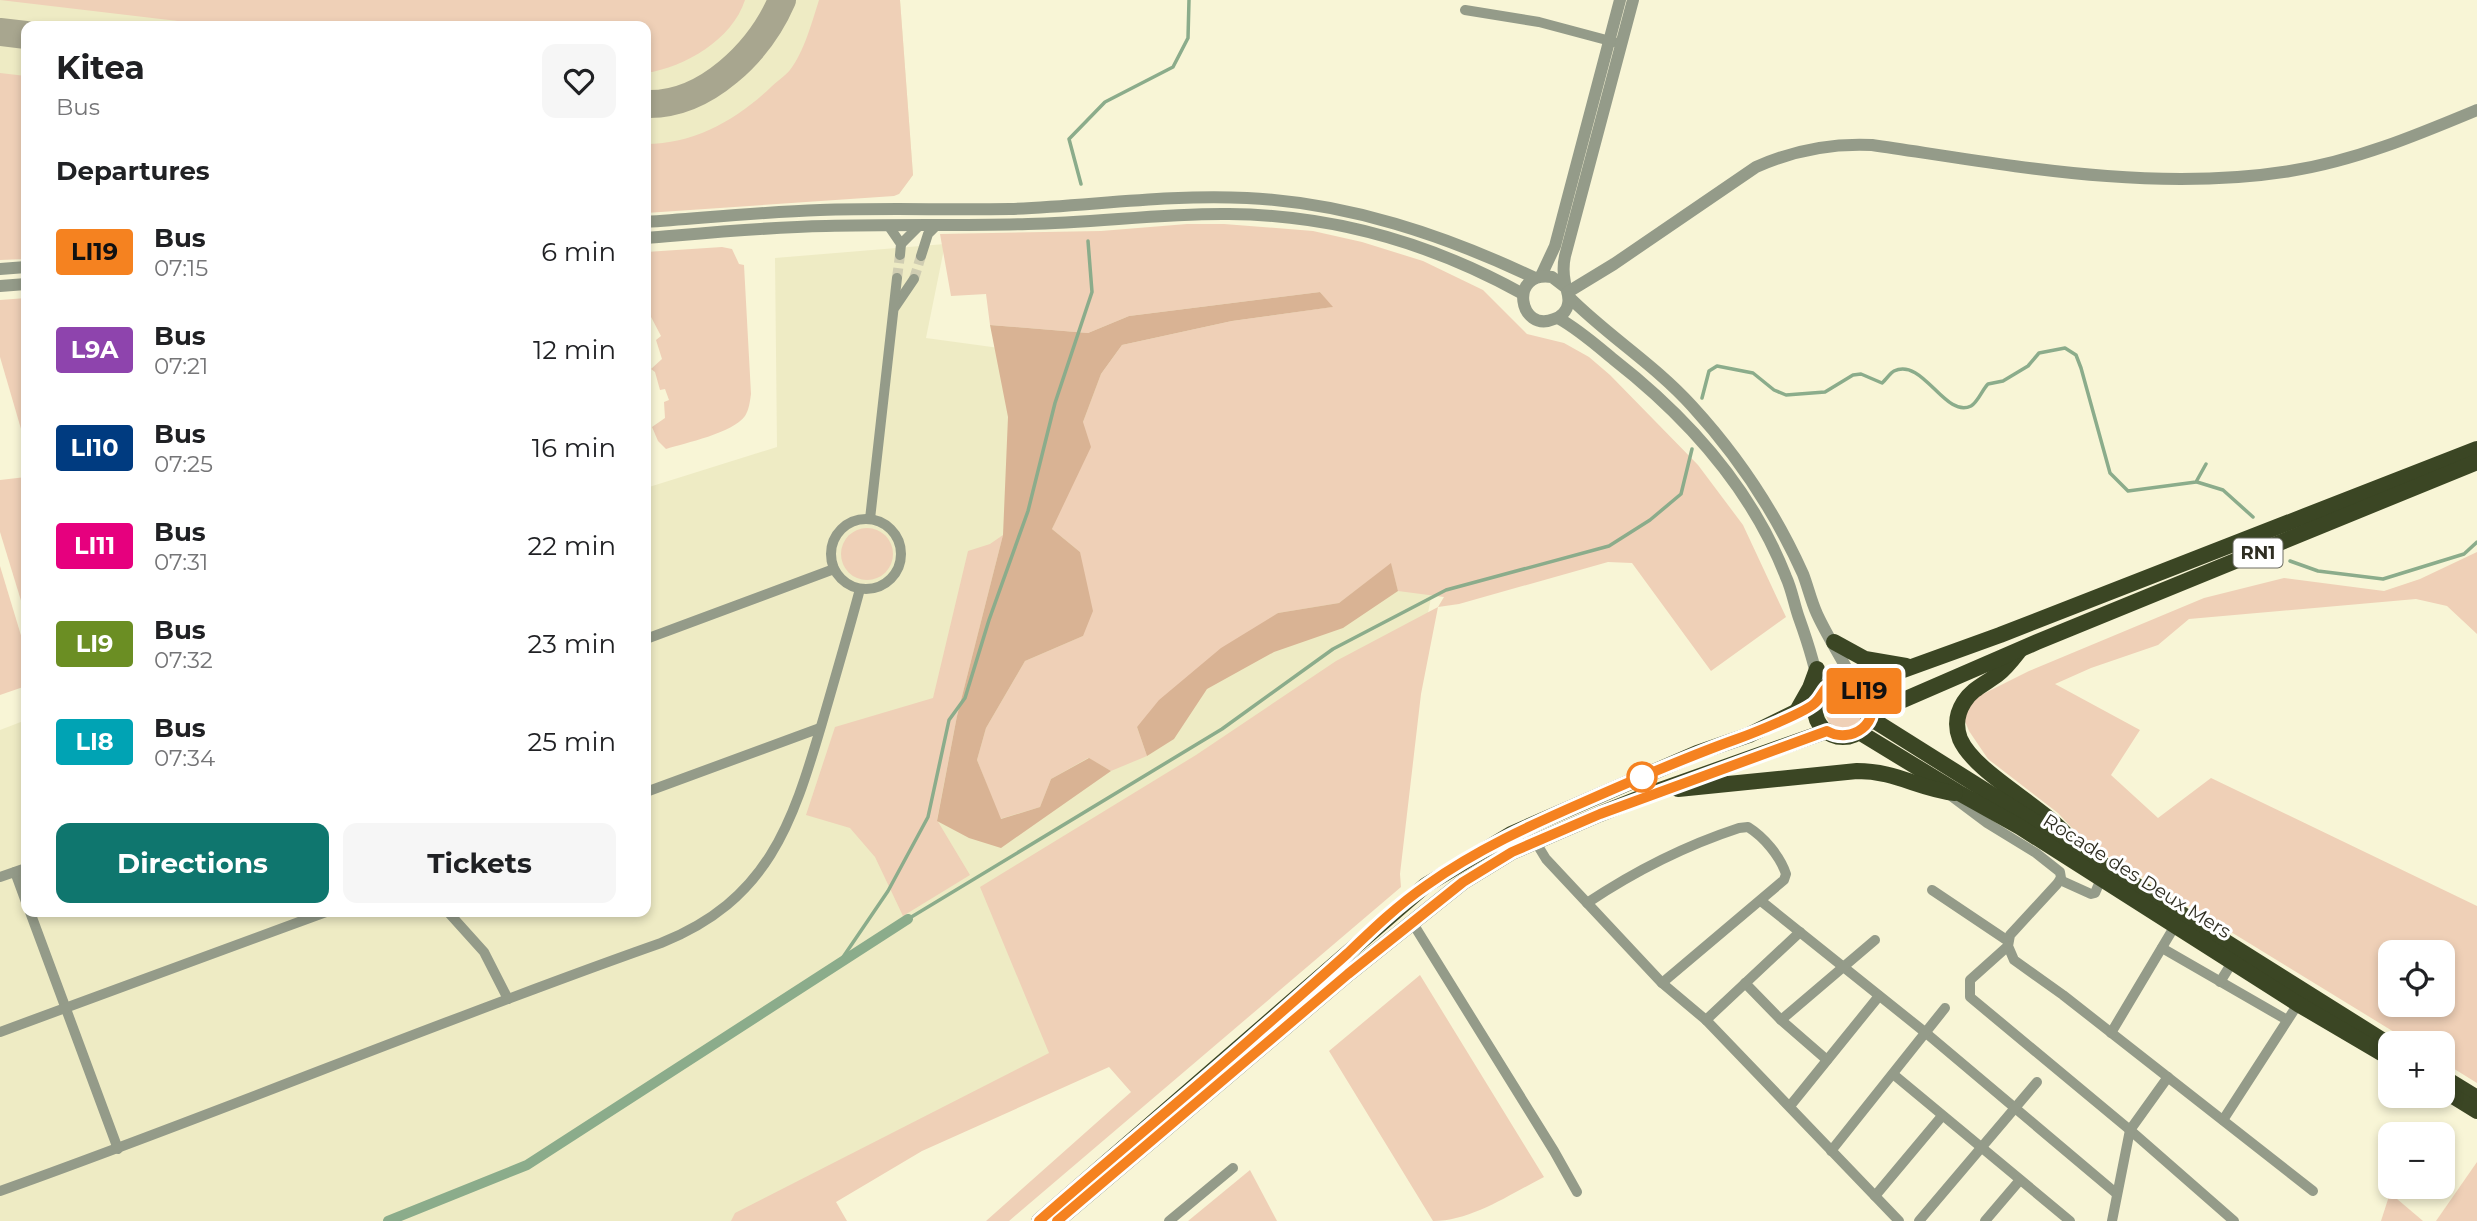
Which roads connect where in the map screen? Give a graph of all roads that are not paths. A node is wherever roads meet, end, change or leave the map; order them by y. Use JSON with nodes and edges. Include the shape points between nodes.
{"nodes":[{"id":1,"x":1620,"y":0,"type":"edge"},
{"id":2,"x":1633,"y":0,"type":"edge"},
{"id":3,"x":1465,"y":9,"type":"dead end"},
{"id":4,"x":1615,"y":42,"type":"junction"},
{"id":5,"x":2477,"y":110,"type":"edge"},
{"id":6,"x":758,"y":214,"type":"junction"},
{"id":7,"x":739,"y":215,"type":"junction"},
{"id":8,"x":651,"y":222,"type":"edge"},
{"id":9,"x":888,"y":225,"type":"junction"},
{"id":10,"x":920,"y":225,"type":"junction"},
{"id":11,"x":937,"y":225,"type":"junction"},
{"id":12,"x":759,"y":230,"type":"junction"},
{"id":13,"x":740,"y":231,"type":"junction"},
{"id":14,"x":651,"y":238,"type":"edge"},
{"id":15,"x":921,"y":257,"type":"tunnel mouth"},
{"id":16,"x":21,"y":267,"type":"edge"},
{"id":17,"x":0,"y":269,"type":"edge"},
{"id":18,"x":1538,"y":277,"type":"junction"},
{"id":19,"x":897,"y":278,"type":"tunnel mouth"},
{"id":20,"x":914,"y":279,"type":"tunnel mouth"},
{"id":21,"x":21,"y":284,"type":"edge"},
{"id":22,"x":0,"y":286,"type":"edge"},
{"id":23,"x":1567,"y":292,"type":"junction"},
{"id":24,"x":1524,"y":294,"type":"junction"},
{"id":25,"x":894,"y":308,"type":"junction"},
{"id":26,"x":1558,"y":318,"type":"junction"},
{"id":27,"x":2477,"y":449,"type":"edge"},
{"id":28,"x":2477,"y":462,"type":"edge"},
{"id":29,"x":870,"y":519,"type":"junction"},
{"id":30,"x":834,"y":569,"type":"junction"},
{"id":31,"x":860,"y":589,"type":"junction"},
{"id":32,"x":651,"y":637,"type":"edge"},
{"id":33,"x":1834,"y":642,"type":"junction"},
{"id":34,"x":2021,"y":649,"type":"junction"},
{"id":35,"x":1912,"y":666,"type":"junction"},
{"id":36,"x":1816,"y":669,"type":"junction"},
{"id":37,"x":1857,"y":685,"type":"junction"},
{"id":38,"x":1818,"y":698,"type":"junction"},
{"id":39,"x":1795,"y":714,"type":"junction"},
{"id":40,"x":1870,"y":716,"type":"junction"},
{"id":41,"x":820,"y":728,"type":"junction"},
{"id":42,"x":1827,"y":731,"type":"junction"},
{"id":43,"x":1859,"y":732,"type":"junction"},
{"id":44,"x":651,"y":790,"type":"edge"},
{"id":45,"x":1660,"y":790,"type":"junction"},
{"id":46,"x":1953,"y":793,"type":"junction"},
{"id":47,"x":1535,"y":841,"type":"junction"},
{"id":48,"x":2078,"y":849,"type":"junction"},
{"id":49,"x":21,"y":870,"type":"edge"},
{"id":50,"x":15,"y":872,"type":"junction"},
{"id":51,"x":0,"y":877,"type":"edge"},
{"id":52,"x":2101,"y":879,"type":"junction"},
{"id":53,"x":2060,"y":880,"type":"junction"},
{"id":54,"x":21,"y":888,"type":"edge"},
{"id":55,"x":1932,"y":890,"type":"dead end"},
{"id":56,"x":1761,"y":901,"type":"junction"},
{"id":57,"x":1587,"y":903,"type":"junction"},
{"id":58,"x":32,"y":917,"type":"edge"},
{"id":59,"x":312,"y":917,"type":"edge"},
{"id":60,"x":452,"y":917,"type":"edge"},
{"id":61,"x":1412,"y":922,"type":"junction"},
{"id":62,"x":2176,"y":924,"type":"junction"},
{"id":63,"x":1800,"y":932,"type":"junction"},
{"id":64,"x":1875,"y":940,"type":"dead end"},
{"id":65,"x":2008,"y":944,"type":"junction"},
{"id":66,"x":2162,"y":948,"type":"junction"},
{"id":67,"x":2232,"y":961,"type":"junction"},
{"id":68,"x":1842,"y":966,"type":"junction"},
{"id":69,"x":2220,"y":982,"type":"junction"},
{"id":70,"x":1662,"y":983,"type":"junction"},
{"id":71,"x":1745,"y":983,"type":"junction"},
{"id":72,"x":1879,"y":996,"type":"junction"},
{"id":73,"x":508,"y":999,"type":"junction"},
{"id":74,"x":2298,"y":1004,"type":"junction"},
{"id":75,"x":66,"y":1008,"type":"junction"},
{"id":76,"x":1945,"y":1008,"type":"dead end"},
{"id":77,"x":1706,"y":1020,"type":"junction"},
{"id":78,"x":1781,"y":1020,"type":"junction"},
{"id":79,"x":2287,"y":1020,"type":"junction"},
{"id":80,"x":0,"y":1032,"type":"edge"},
{"id":81,"x":1926,"y":1033,"type":"junction"},
{"id":82,"x":2111,"y":1033,"type":"junction"},
{"id":83,"x":2378,"y":1037,"type":"edge"},
{"id":84,"x":2378,"y":1051,"type":"edge"},
{"id":85,"x":1827,"y":1060,"type":"junction"},
{"id":86,"x":1893,"y":1074,"type":"junction"},
{"id":87,"x":2168,"y":1077,"type":"junction"},
{"id":88,"x":2037,"y":1082,"type":"dead end"},
{"id":89,"x":2455,"y":1084,"type":"edge"},
{"id":90,"x":2455,"y":1097,"type":"edge"},
{"id":91,"x":2477,"y":1098,"type":"edge"},
{"id":92,"x":1790,"y":1106,"type":"junction"},
{"id":93,"x":2014,"y":1108,"type":"junction"},
{"id":94,"x":2477,"y":1111,"type":"edge"},
{"id":95,"x":1942,"y":1116,"type":"junction"},
{"id":96,"x":2223,"y":1120,"type":"junction"},
{"id":97,"x":2130,"y":1130,"type":"junction"},
{"id":98,"x":1980,"y":1148,"type":"junction"},
{"id":99,"x":118,"y":1149,"type":"junction"},
{"id":100,"x":1831,"y":1151,"type":"junction"},
{"id":101,"x":1233,"y":1168,"type":"dead end"},
{"id":102,"x":2020,"y":1180,"type":"junction"},
{"id":103,"x":0,"y":1191,"type":"edge"},
{"id":104,"x":2313,"y":1191,"type":"dead end"},
{"id":105,"x":1577,"y":1192,"type":"dead end"},
{"id":106,"x":2117,"y":1194,"type":"junction"},
{"id":107,"x":1875,"y":1196,"type":"junction"},
{"id":108,"x":1039,"y":1221,"type":"edge"},
{"id":109,"x":1057,"y":1221,"type":"edge"},
{"id":110,"x":1169,"y":1221,"type":"edge"},
{"id":111,"x":1899,"y":1221,"type":"edge"},
{"id":112,"x":1919,"y":1221,"type":"edge"},
{"id":113,"x":1985,"y":1221,"type":"edge"},
{"id":114,"x":2070,"y":1221,"type":"edge"},
{"id":115,"x":2112,"y":1221,"type":"edge"},
{"id":116,"x":2234,"y":1221,"type":"edge"}],
"edges":[{"from":1,"to":4,"type":"street"},
{"from":2,"to":4,"type":"street"},
{"from":3,"to":4,"type":"street"},
{"from":4,"to":18,"type":"street","via":[[1555,246]]},
{"from":4,"to":23,"type":"street","via":[[1565,256]]},
{"from":5,"to":23,"type":"street","via":[[2404,140],[2327,163],[2223,177],[2089,174],[1872,145],[1822,146],[1756,167]]},
{"from":6,"to":7,"type":"street"},
{"from":6,"to":12,"type":"street"},
{"from":6,"to":18,"type":"street","via":[[1035,208],[1215,197],[1275,200],[1393,222]]},
{"from":7,"to":8,"type":"street"},
{"from":7,"to":13,"type":"street"},
{"from":9,"to":10,"type":"street"},
{"from":9,"to":10,"type":"street","via":[[900,249]]},
{"from":9,"to":12,"type":"street"},
{"from":10,"to":11,"type":"street"},
{"from":11,"to":15,"type":"street","via":[[928,234]]},
{"from":11,"to":24,"type":"street","via":[[1203,214],[1298,218],[1405,242]]},
{"from":12,"to":13,"type":"street"},
{"from":13,"to":14,"type":"street"},
{"from":16,"to":17,"type":"street"},
{"from":18,"to":23,"type":"street","via":[[1557,279]]},
{"from":18,"to":24,"type":"street"},
{"from":19,"to":25,"type":"street"},
{"from":20,"to":25,"type":"street"},
{"from":21,"to":22,"type":"street"},
{"from":23,"to":26,"type":"street","via":[[1566,309]]},
{"from":23,"to":33,"type":"street","via":[[1690,404],[1716,434],[1763,498]]},
{"from":24,"to":26,"type":"street","via":[[1530,315],[1547,321]]},
{"from":25,"to":29,"type":"street"},
{"from":26,"to":36,"type":"street","via":[[1656,393],[1734,483],[1786,577]]},
{"from":27,"to":35,"type":"highway","number":"RN1"},
{"from":28,"to":34,"type":"highway","number":"RN1"},
{"from":29,"to":30,"type":"street","via":[[849,523],[841,530],[831,548]]},
{"from":29,"to":31,"type":"street","via":[[890,528],[901,548],[901,559],[891,579]]},
{"from":30,"to":31,"type":"street","via":[[845,582]]},
{"from":30,"to":32,"type":"street"},
{"from":31,"to":41,"type":"street"},
{"from":33,"to":35,"type":"highway","via":[[1865,659]]},
{"from":33,"to":37,"type":"street"},
{"from":34,"to":40,"type":"highway","number":"RN1"},
{"from":34,"to":48,"type":"highway","via":[[1965,700],[1957,718],[1960,738],[1973,757],[2052,820]]},
{"from":35,"to":37,"type":"highway","number":"RN1"},
{"from":36,"to":38,"type":"street"},
{"from":36,"to":39,"type":"highway"},
{"from":37,"to":38,"type":"highway","number":"RN1","via":[[1833,683]]},
{"from":37,"to":40,"type":"highway","via":[[1869,698]]},
{"from":38,"to":39,"type":"highway","number":"RN1"},
{"from":38,"to":42,"type":"highway","via":[[1817,719]]},
{"from":39,"to":108,"type":"highway","number":"RN1","via":[[1511,834],[1426,886]]},
{"from":40,"to":43,"type":"highway","number":"RN1"},
{"from":40,"to":48,"type":"highway","name":"Rocade des Deux Mers"},
{"from":41,"to":44,"type":"street"},
{"from":41,"to":73,"type":"street","via":[[781,840],[754,878],[717,914],[672,939]]},
{"from":42,"to":43,"type":"highway","via":[[1840,737]]},
{"from":42,"to":45,"type":"highway"},
{"from":43,"to":46,"type":"highway","name":"Rocade des Deux Mers"},
{"from":45,"to":46,"type":"highway","via":[[1877,771]]},
{"from":45,"to":47,"type":"highway"},
{"from":46,"to":52,"type":"highway","name":"Rocade des Deux Mers","via":[[2020,827]]},
{"from":46,"to":53,"type":"street","via":[[1987,823],[2050,863],[2060,872]]},
{"from":47,"to":57,"type":"street"},
{"from":47,"to":61,"type":"highway","via":[[1463,882]]},
{"from":48,"to":83,"type":"highway","name":"Rocade des Deux Mers"},
{"from":49,"to":50,"type":"street"},
{"from":50,"to":51,"type":"street"},
{"from":50,"to":54,"type":"street"},
{"from":52,"to":53,"type":"street","via":[[2091,894]]},
{"from":52,"to":62,"type":"highway","name":"Rocade des Deux Mers"},
{"from":53,"to":65,"type":"street","via":[[2020,923]]},
{"from":55,"to":65,"type":"street"},
{"from":56,"to":57,"type":"street","via":[[1786,874],[1779,858],[1748,827],[1649,864]]},
{"from":56,"to":63,"type":"street"},
{"from":56,"to":70,"type":"street"},
{"from":57,"to":70,"type":"street"},
{"from":58,"to":75,"type":"street"},
{"from":59,"to":75,"type":"street"},
{"from":60,"to":73,"type":"street","via":[[484,952]]},
{"from":61,"to":105,"type":"street"},
{"from":61,"to":109,"type":"highway"},
{"from":62,"to":66,"type":"street"},
{"from":62,"to":67,"type":"highway","name":"Rocade des Deux Mers"},
{"from":63,"to":68,"type":"street"},
{"from":63,"to":71,"type":"street"},
{"from":64,"to":68,"type":"street"},
{"from":65,"to":82,"type":"street","via":[[2022,967]]},
{"from":65,"to":97,"type":"street","via":[[1970,980],[1970,997]]},
{"from":66,"to":69,"type":"street"},
{"from":66,"to":82,"type":"street"},
{"from":67,"to":69,"type":"street"},
{"from":67,"to":74,"type":"highway","name":"Rocade des Deux Mers"},
{"from":68,"to":72,"type":"street"},
{"from":68,"to":78,"type":"street"},
{"from":69,"to":79,"type":"street"},
{"from":70,"to":77,"type":"street"},
{"from":71,"to":77,"type":"street"},
{"from":71,"to":78,"type":"street"},
{"from":72,"to":81,"type":"street"},
{"from":72,"to":85,"type":"street"},
{"from":73,"to":99,"type":"street"},
{"from":74,"to":79,"type":"street"},
{"from":74,"to":84,"type":"highway","name":"Rocade des Deux Mers"},
{"from":75,"to":80,"type":"street"},
{"from":75,"to":99,"type":"street"},
{"from":76,"to":81,"type":"street"},
{"from":77,"to":92,"type":"street"},
{"from":78,"to":85,"type":"street"},
{"from":79,"to":96,"type":"street"},
{"from":81,"to":86,"type":"street"},
{"from":81,"to":93,"type":"street"},
{"from":82,"to":87,"type":"street"},
{"from":85,"to":92,"type":"street"},
{"from":86,"to":95,"type":"street"},
{"from":86,"to":100,"type":"street"},
{"from":87,"to":96,"type":"street"},
{"from":87,"to":97,"type":"street"},
{"from":88,"to":93,"type":"street"},
{"from":89,"to":91,"type":"highway"},
{"from":90,"to":94,"type":"highway"},
{"from":92,"to":100,"type":"street"},
{"from":93,"to":98,"type":"street"},
{"from":93,"to":106,"type":"street"},
{"from":95,"to":98,"type":"street"},
{"from":95,"to":107,"type":"street"},
{"from":96,"to":104,"type":"street"},
{"from":97,"to":106,"type":"street"},
{"from":97,"to":116,"type":"street"},
{"from":98,"to":102,"type":"street"},
{"from":98,"to":112,"type":"street"},
{"from":99,"to":103,"type":"street"},
{"from":100,"to":107,"type":"street"},
{"from":101,"to":110,"type":"street"},
{"from":102,"to":113,"type":"street"},
{"from":102,"to":114,"type":"street"},
{"from":106,"to":115,"type":"street"},
{"from":107,"to":111,"type":"street"}]}
